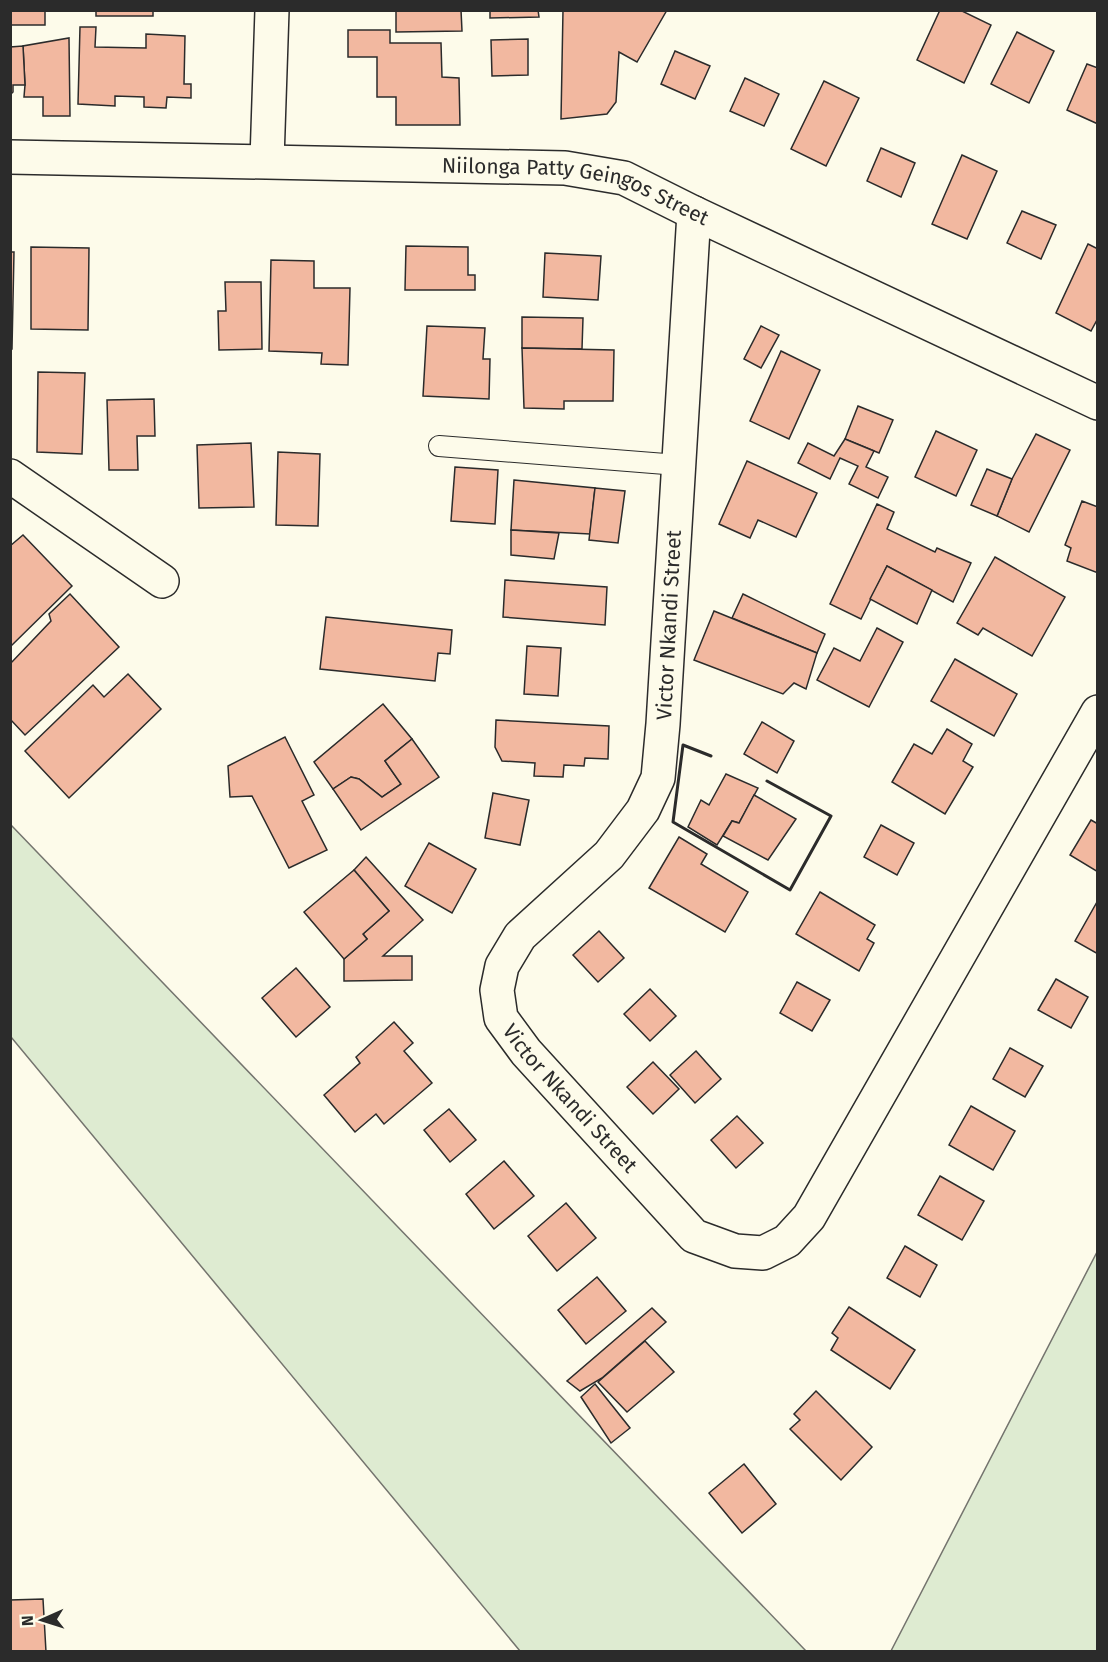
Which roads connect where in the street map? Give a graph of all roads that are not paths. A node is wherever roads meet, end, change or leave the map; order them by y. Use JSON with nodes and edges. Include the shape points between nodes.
{"nodes":[{"id":1,"x":272,"y":10,"type":"edge"},
{"id":2,"x":10,"y":157,"type":"edge"},
{"id":3,"x":267,"y":160,"type":"junction"},
{"id":4,"x":693,"y":213,"type":"junction"},
{"id":5,"x":1098,"y":403,"type":"edge"},
{"id":6,"x":439,"y":446,"type":"dead end"},
{"id":7,"x":678,"y":465,"type":"junction"},
{"id":8,"x":10,"y":476,"type":"edge"},
{"id":9,"x":162,"y":581,"type":"dead end"},
{"id":10,"x":1098,"y":712,"type":"edge"}],
"edges":[{"from":1,"to":3,"type":"street"},
{"from":2,"to":3,"type":"street","name":"Niilonga Patty Geingos Street"},
{"from":3,"to":4,"type":"street","name":"Niilonga Patty Geingos Street","via":[[565,168],[624,178]]},
{"from":4,"to":5,"type":"street","name":"Niilonga Patty Geingos Street"},
{"from":4,"to":7,"type":"street","name":"Victor Nkandi Street"},
{"from":6,"to":7,"type":"lane"},
{"from":7,"to":10,"type":"street","name":"Victor Nkandi Street","via":[[658,778],[643,810],[609,855],[520,936],[502,966],[497,990],[501,1018],[526,1052],[694,1236],[735,1251],[764,1252],[787,1241],[809,1217]]},
{"from":8,"to":9,"type":"street"}]}
